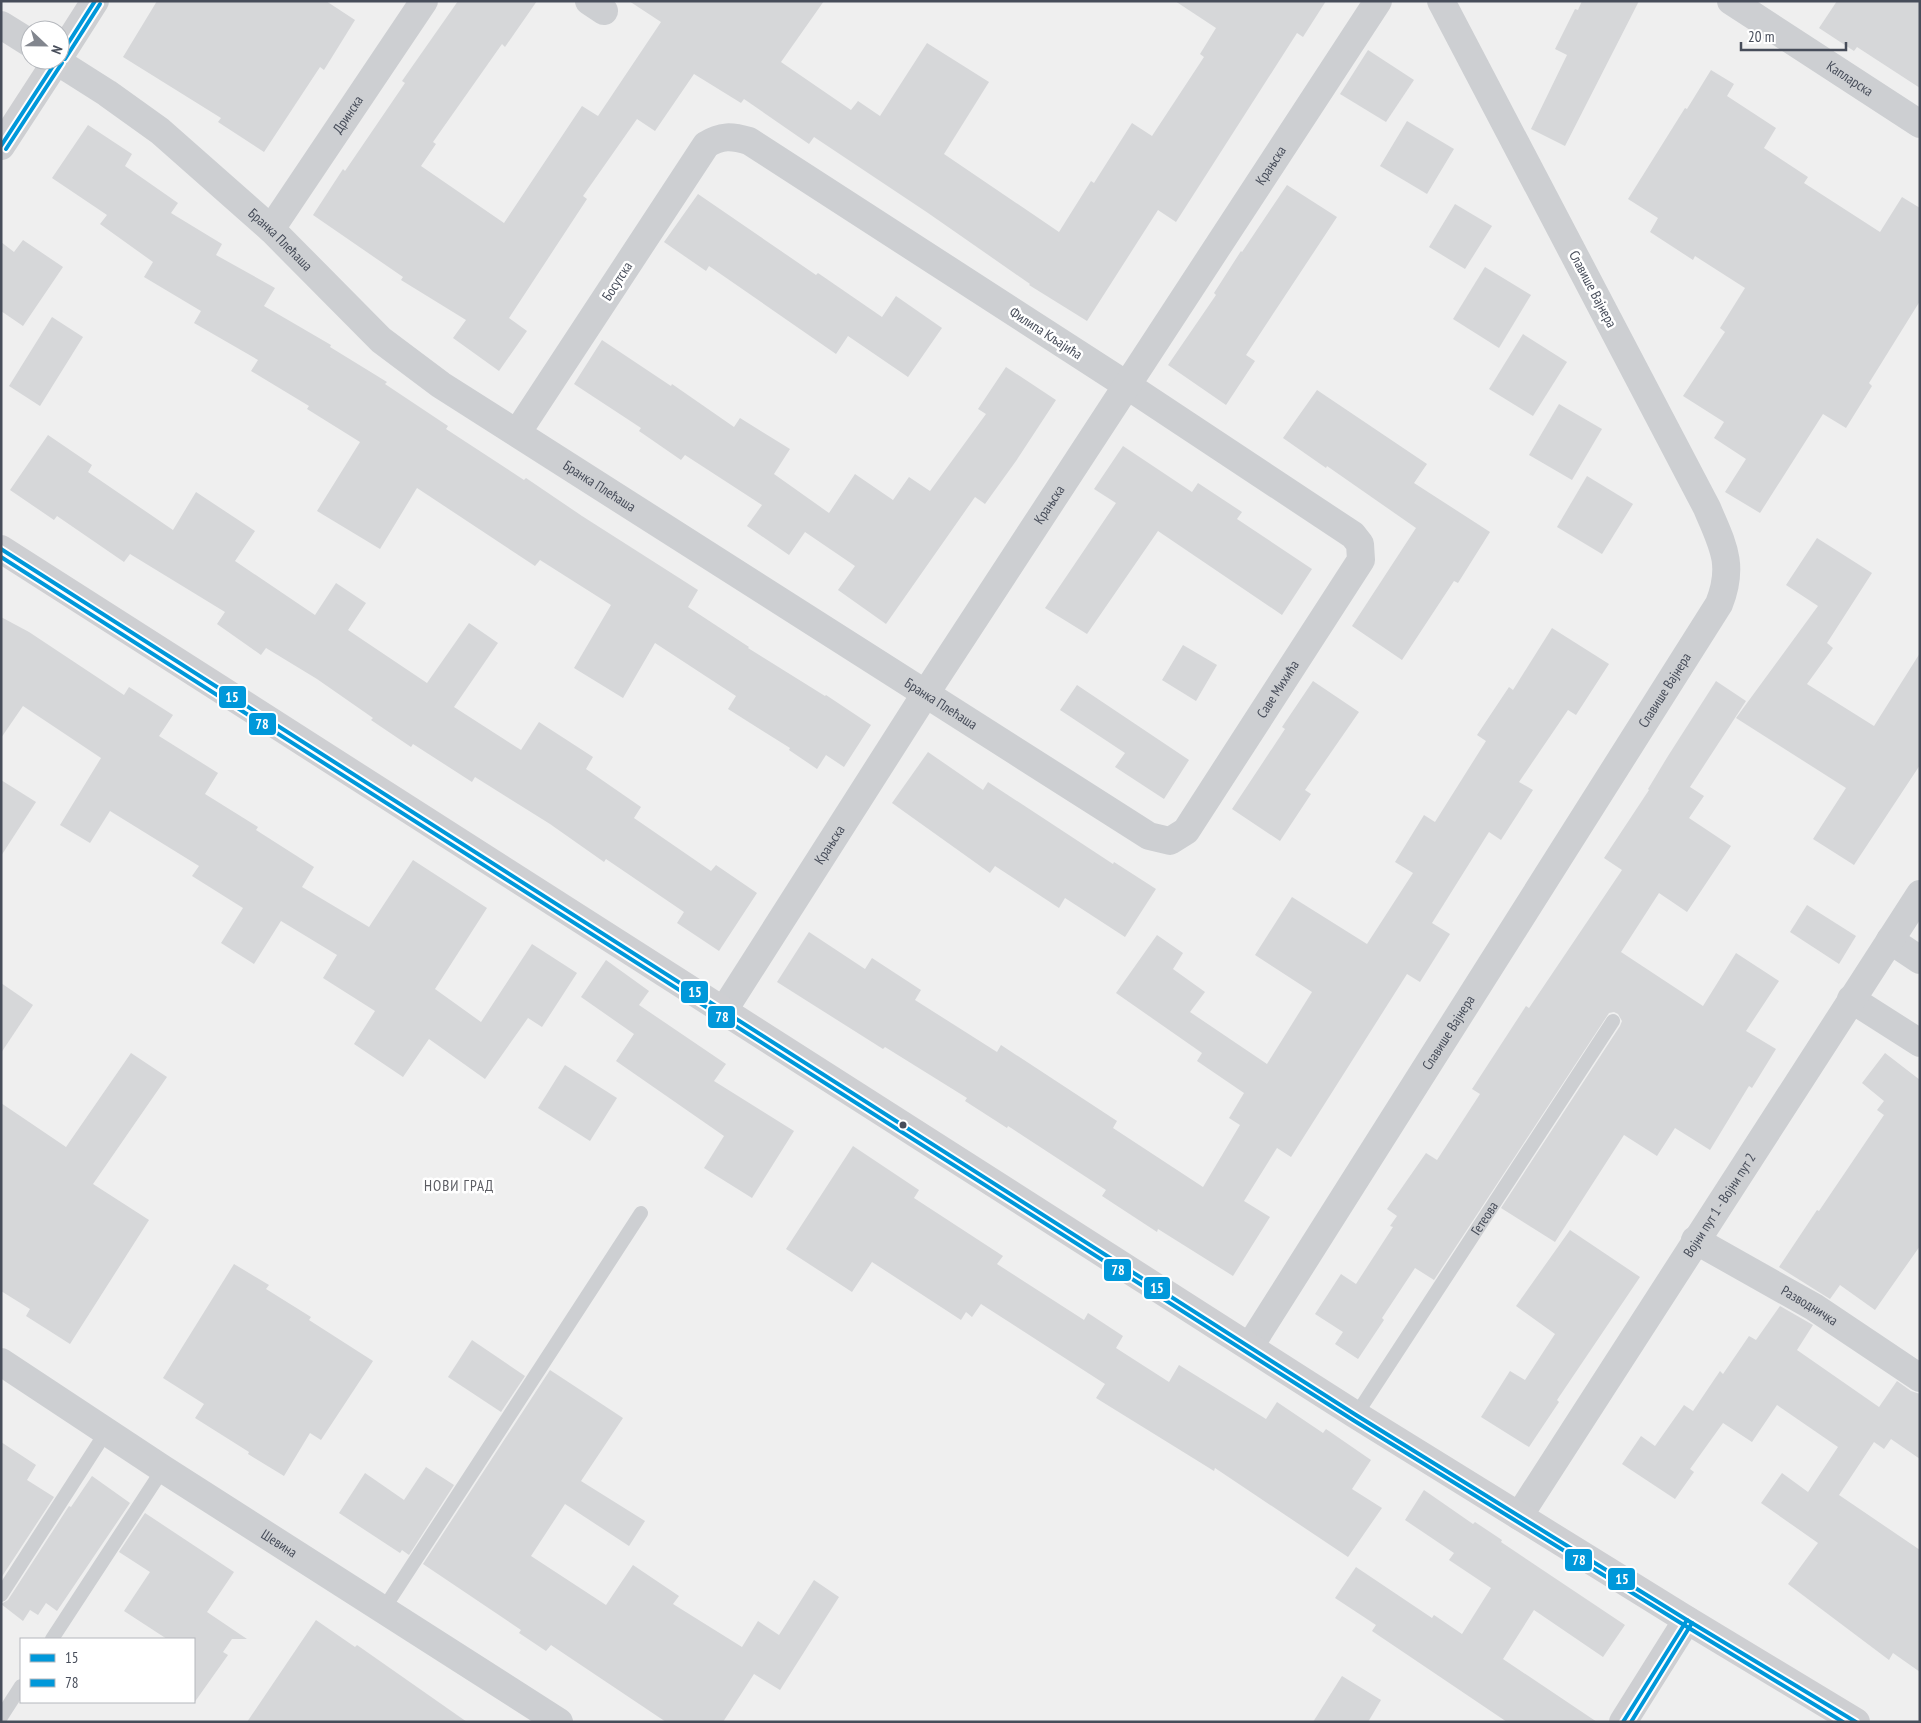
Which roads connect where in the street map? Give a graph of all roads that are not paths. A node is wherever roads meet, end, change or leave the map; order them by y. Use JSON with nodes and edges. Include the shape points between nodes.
{"nodes":[{"id":1,"x":95,"y":1,"type":"edge"},
{"id":2,"x":424,"y":1,"type":"edge"},
{"id":3,"x":1378,"y":1,"type":"edge"},
{"id":4,"x":1441,"y":1,"type":"edge"},
{"id":5,"x":1731,"y":1,"type":"edge"},
{"id":6,"x":1,"y":26,"type":"edge"},
{"id":7,"x":20,"y":37,"type":"edge"},
{"id":8,"x":70,"y":39,"type":"edge"},
{"id":9,"x":70,"y":68,"type":"edge"},
{"id":10,"x":50,"y":70,"type":"edge"},
{"id":11,"x":1920,"y":124,"type":"edge"},
{"id":12,"x":724,"y":136,"type":"joint"},
{"id":13,"x":1,"y":146,"type":"edge"},
{"id":14,"x":271,"y":228,"type":"junction"},
{"id":15,"x":1128,"y":386,"type":"junction"},
{"id":16,"x":517,"y":433,"type":"junction"},
{"id":17,"x":1360,"y":544,"type":"joint"},
{"id":18,"x":1,"y":549,"type":"edge"},
{"id":19,"x":926,"y":693,"type":"junction"},
{"id":20,"x":1186,"y":831,"type":"joint"},
{"id":21,"x":1920,"y":894,"type":"edge"},
{"id":22,"x":1890,"y":940,"type":"junction"},
{"id":23,"x":1920,"y":960,"type":"edge"},
{"id":24,"x":1851,"y":1000,"type":"junction"},
{"id":25,"x":724,"y":1010,"type":"junction"},
{"id":26,"x":1613,"y":1021,"type":"dead end"},
{"id":27,"x":1920,"y":1043,"type":"edge"},
{"id":28,"x":641,"y":1213,"type":"dead end"},
{"id":29,"x":1695,"y":1240,"type":"junction"},
{"id":30,"x":1250,"y":1346,"type":"junction"},
{"id":31,"x":1,"y":1362,"type":"edge"},
{"id":32,"x":1920,"y":1378,"type":"edge"},
{"id":33,"x":1356,"y":1415,"type":"junction"},
{"id":34,"x":106,"y":1432,"type":"junction"},
{"id":35,"x":163,"y":1469,"type":"junction"},
{"id":36,"x":1519,"y":1516,"type":"junction"},
{"id":37,"x":1,"y":1595,"type":"edge"},
{"id":38,"x":382,"y":1610,"type":"junction"},
{"id":39,"x":1687,"y":1620,"type":"junction"},
{"id":40,"x":53,"y":1638,"type":"edge"},
{"id":41,"x":20,"y":1688,"type":"edge"},
{"id":42,"x":1,"y":1716,"type":"edge"},
{"id":43,"x":559,"y":1722,"type":"edge"},
{"id":44,"x":1623,"y":1722,"type":"edge"},
{"id":45,"x":1856,"y":1722,"type":"edge"}],
"edges":[{"from":1,"to":8,"type":"main road"},
{"from":2,"to":14,"type":"street","name":"Дринска"},
{"from":3,"to":15,"type":"street","name":"Крањска"},
{"from":4,"to":30,"type":"street","name":"Славише Вајнера","via":[[1703,500],[1726,557],[1725,588],[1714,612]]},
{"from":5,"to":11,"type":"street","name":"Капларска"},
{"from":6,"to":7,"type":"street"},
{"from":9,"to":14,"type":"street","name":"Бранка Плећаша","via":[[160,131]]},
{"from":10,"to":13,"type":"main road"},
{"from":12,"to":15,"type":"street","name":"Филипа Кљајића","via":[[749,141]]},
{"from":12,"to":16,"type":"street","name":"Босутска","via":[[706,145]]},
{"from":14,"to":16,"type":"street","name":"Бранка Плећаша","via":[[382,340],[440,384]]},
{"from":15,"to":17,"type":"street","name":"Филипа Кљајића","via":[[1353,535]]},
{"from":15,"to":19,"type":"street","name":"Крањска"},
{"from":16,"to":19,"type":"street","name":"Бранка Плећаша"},
{"from":17,"to":20,"type":"street","name":"Саве Михића","via":[[1361,560]]},
{"from":18,"to":25,"type":"main road"},
{"from":19,"to":20,"type":"street","name":"Бранка Плећаша","via":[[1149,836],[1170,841]]},
{"from":19,"to":25,"type":"street","name":"Крањска"},
{"from":21,"to":22,"type":"street","name":"Војни пут 1 - Војни пут 2"},
{"from":22,"to":23,"type":"street"},
{"from":22,"to":24,"type":"street","name":"Војни пут 1 - Војни пут 2"},
{"from":24,"to":27,"type":"street"},
{"from":24,"to":29,"type":"street","name":"Војни пут 1 - Војни пут 2"},
{"from":25,"to":30,"type":"main road"},
{"from":26,"to":33,"type":"lane","name":"Гетеова"},
{"from":28,"to":38,"type":"lane"},
{"from":29,"to":32,"type":"street","name":"Разводничка","via":[[1814,1307]]},
{"from":29,"to":36,"type":"street","name":"Војни пут 1 - Војни пут 2"},
{"from":30,"to":33,"type":"main road"},
{"from":31,"to":34,"type":"street","name":"Шевина"},
{"from":33,"to":36,"type":"main road"},
{"from":34,"to":35,"type":"street","name":"Шевина"},
{"from":34,"to":37,"type":"lane"},
{"from":35,"to":38,"type":"street","name":"Шевина"},
{"from":35,"to":40,"type":"lane"},
{"from":36,"to":39,"type":"main road"},
{"from":38,"to":43,"type":"street","name":"Шевина"},
{"from":39,"to":44,"type":"main road"},
{"from":39,"to":45,"type":"main road"},
{"from":41,"to":42,"type":"lane"}]}
